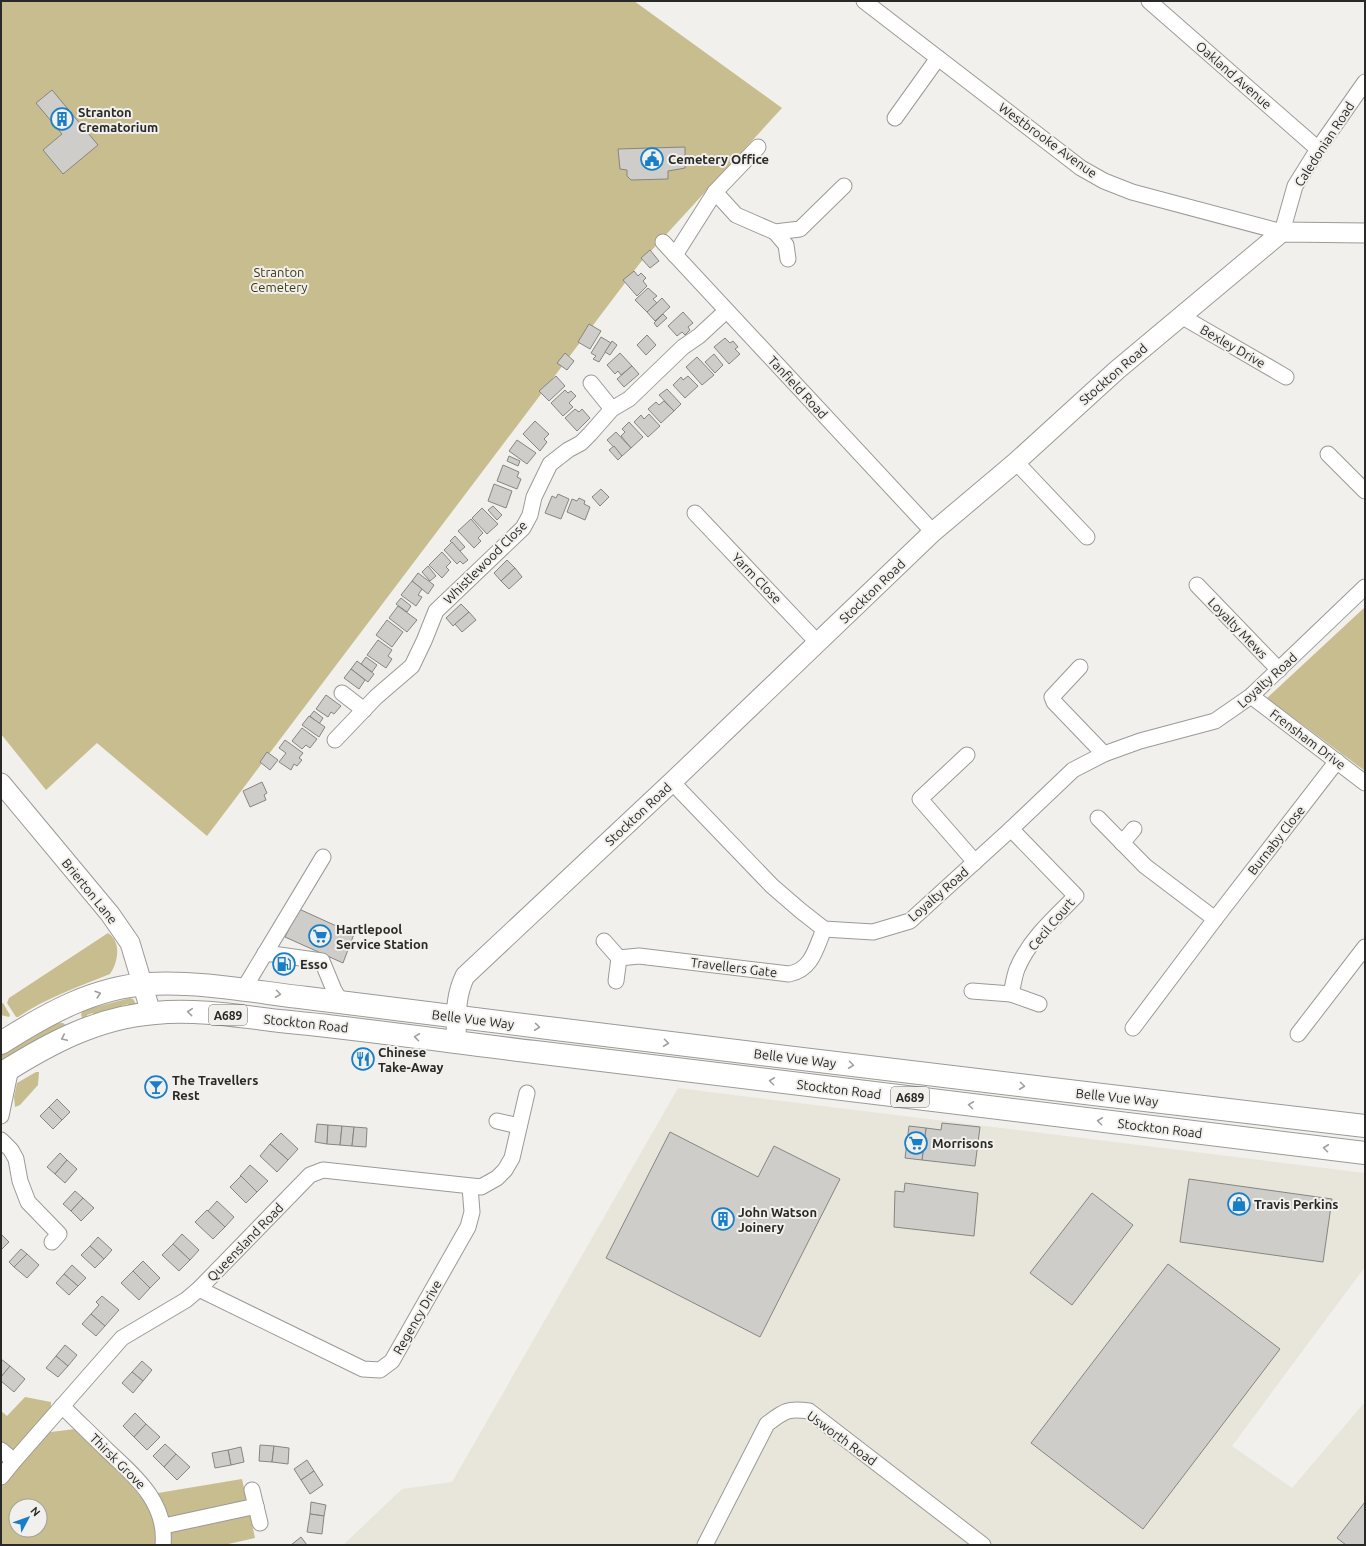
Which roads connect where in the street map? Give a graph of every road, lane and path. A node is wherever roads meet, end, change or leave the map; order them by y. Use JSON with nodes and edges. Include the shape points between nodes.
{"nodes":[{"id":1,"x":864,"y":1,"type":"edge"},
{"id":2,"x":1149,"y":1,"type":"edge"},
{"id":3,"x":938,"y":58,"type":"junction"},
{"id":4,"x":1365,"y":82,"type":"edge"},
{"id":5,"x":895,"y":118,"type":"dead end"},
{"id":6,"x":758,"y":147,"type":"dead end"},
{"id":7,"x":1318,"y":149,"type":"junction"},
{"id":8,"x":844,"y":186,"type":"dead end"},
{"id":9,"x":715,"y":192,"type":"junction"},
{"id":10,"x":775,"y":232,"type":"junction"},
{"id":11,"x":1282,"y":232,"type":"junction"},
{"id":12,"x":1365,"y":233,"type":"edge"},
{"id":13,"x":663,"y":242,"type":"dead end"},
{"id":14,"x":675,"y":255,"type":"junction"},
{"id":15,"x":788,"y":259,"type":"dead end"},
{"id":16,"x":726,"y":311,"type":"junction"},
{"id":17,"x":1181,"y":316,"type":"junction"},
{"id":18,"x":1286,"y":377,"type":"dead end"},
{"id":19,"x":591,"y":383,"type":"dead end"},
{"id":20,"x":612,"y":410,"type":"junction"},
{"id":21,"x":1328,"y":454,"type":"dead end"},
{"id":22,"x":1016,"y":462,"type":"junction"},
{"id":23,"x":1365,"y":490,"type":"edge"},
{"id":24,"x":695,"y":513,"type":"dead end"},
{"id":25,"x":933,"y":532,"type":"junction"},
{"id":26,"x":1087,"y":537,"type":"dead end"},
{"id":27,"x":1197,"y":585,"type":"dead end"},
{"id":28,"x":1365,"y":587,"type":"edge"},
{"id":29,"x":818,"y":643,"type":"junction"},
{"id":30,"x":1080,"y":666,"type":"dead end"},
{"id":31,"x":1279,"y":670,"type":"junction"},
{"id":32,"x":342,"y":693,"type":"dead end"},
{"id":33,"x":1251,"y":696,"type":"junction"},
{"id":34,"x":364,"y":710,"type":"junction"},
{"id":35,"x":335,"y":740,"type":"dead end"},
{"id":36,"x":1104,"y":754,"type":"junction"},
{"id":37,"x":967,"y":755,"type":"dead end"},
{"id":38,"x":1337,"y":761,"type":"junction"},
{"id":39,"x":672,"y":782,"type":"junction"},
{"id":40,"x":1,"y":783,"type":"edge"},
{"id":41,"x":1365,"y":783,"type":"edge"},
{"id":42,"x":1098,"y":818,"type":"dead end"},
{"id":43,"x":1011,"y":829,"type":"junction"},
{"id":44,"x":1134,"y":829,"type":"dead end"},
{"id":45,"x":1122,"y":843,"type":"junction"},
{"id":46,"x":323,"y":857,"type":"dead end"},
{"id":47,"x":975,"y":862,"type":"junction"},
{"id":48,"x":1215,"y":919,"type":"junction"},
{"id":49,"x":824,"y":929,"type":"junction"},
{"id":50,"x":604,"y":941,"type":"dead end"},
{"id":51,"x":1365,"y":947,"type":"edge"},
{"id":52,"x":265,"y":953,"type":"junction"},
{"id":53,"x":619,"y":958,"type":"junction"},
{"id":54,"x":616,"y":981,"type":"dead end"},
{"id":55,"x":144,"y":984,"type":"junction"},
{"id":56,"x":234,"y":989,"type":"junction"},
{"id":57,"x":972,"y":991,"type":"dead end"},
{"id":58,"x":1011,"y":994,"type":"junction"},
{"id":59,"x":341,"y":1002,"type":"junction"},
{"id":60,"x":1039,"y":1004,"type":"dead end"},
{"id":61,"x":152,"y":1013,"type":"junction"},
{"id":62,"x":457,"y":1017,"type":"junction"},
{"id":63,"x":1133,"y":1028,"type":"dead end"},
{"id":64,"x":1298,"y":1034,"type":"dead end"},
{"id":65,"x":456,"y":1042,"type":"junction"},
{"id":66,"x":1,"y":1043,"type":"edge"},
{"id":67,"x":6,"y":1071,"type":"edge"},
{"id":68,"x":527,"y":1093,"type":"dead end"},
{"id":69,"x":1,"y":1116,"type":"edge"},
{"id":70,"x":497,"y":1121,"type":"dead end"},
{"id":71,"x":519,"y":1126,"type":"junction"},
{"id":72,"x":1365,"y":1126,"type":"edge"},
{"id":73,"x":1,"y":1140,"type":"edge"},
{"id":74,"x":1365,"y":1153,"type":"edge"},
{"id":75,"x":470,"y":1187,"type":"junction"},
{"id":76,"x":52,"y":1242,"type":"dead end"},
{"id":77,"x":199,"y":1289,"type":"junction"},
{"id":78,"x":62,"y":1406,"type":"junction"},
{"id":79,"x":1,"y":1450,"type":"edge"},
{"id":80,"x":14,"y":1461,"type":"junction"},
{"id":81,"x":1,"y":1477,"type":"edge"},
{"id":82,"x":252,"y":1490,"type":"dead end"},
{"id":83,"x":256,"y":1506,"type":"junction"},
{"id":84,"x":260,"y":1523,"type":"dead end"},
{"id":85,"x":164,"y":1526,"type":"junction"},
{"id":86,"x":163,"y":1545,"type":"edge"},
{"id":87,"x":705,"y":1545,"type":"edge"},
{"id":88,"x":983,"y":1545,"type":"edge"}],
"edges":[{"from":1,"to":3,"type":"street","name":"Westbrooke Avenue"},
{"from":2,"to":7,"type":"street","name":"Oakland Avenue"},
{"from":3,"to":5,"type":"street"},
{"from":3,"to":11,"type":"street","name":"Westbrooke Avenue","via":[[1081,168],[1104,181],[1132,192]]},
{"from":4,"to":7,"type":"street","name":"Caledonian Road"},
{"from":6,"to":9,"type":"street"},
{"from":7,"to":11,"type":"street","name":"Caledonian Road","via":[[1295,186]]},
{"from":8,"to":10,"type":"street","via":[[800,229]]},
{"from":9,"to":10,"type":"street","via":[[736,215]]},
{"from":9,"to":14,"type":"street"},
{"from":10,"to":15,"type":"street","via":[[786,245]]},
{"from":11,"to":12,"type":"street"},
{"from":11,"to":17,"type":"street","name":"Stockton Road"},
{"from":13,"to":14,"type":"street","name":"Tanfield Road"},
{"from":14,"to":16,"type":"street","name":"Tanfield Road"},
{"from":16,"to":20,"type":"street","name":"Whistlewood Close","via":[[683,347],[634,396]]},
{"from":16,"to":25,"type":"street","name":"Tanfield Road"},
{"from":17,"to":18,"type":"street","name":"Bexley Drive"},
{"from":17,"to":22,"type":"street","name":"Stockton Road"},
{"from":19,"to":20,"type":"street"},
{"from":20,"to":34,"type":"street","name":"Whistlewood Close","via":[[585,439],[550,464],[523,528],[436,611],[412,666]]},
{"from":21,"to":23,"type":"street"},
{"from":22,"to":25,"type":"street","name":"Stockton Road"},
{"from":22,"to":26,"type":"street"},
{"from":24,"to":29,"type":"street","name":"Yarm Close"},
{"from":25,"to":29,"type":"street","name":"Stockton Road"},
{"from":27,"to":31,"type":"street","name":"Loyalty Mews"},
{"from":28,"to":31,"type":"street","name":"Loyalty Road"},
{"from":29,"to":39,"type":"street","name":"Stockton Road"},
{"from":30,"to":36,"type":"street","via":[[1052,697]]},
{"from":31,"to":33,"type":"street","name":"Loyalty Road"},
{"from":32,"to":34,"type":"street"},
{"from":33,"to":36,"type":"street","name":"Loyalty Road","via":[[1215,722],[1140,741]]},
{"from":33,"to":38,"type":"street","name":"Frensham Drive"},
{"from":34,"to":35,"type":"street","name":"Whistlewood Close"},
{"from":36,"to":43,"type":"street","name":"Loyalty Road","via":[[1073,770]]},
{"from":37,"to":47,"type":"street","via":[[920,799]]},
{"from":38,"to":41,"type":"street","name":"Frensham Drive"},
{"from":38,"to":48,"type":"street","name":"Burnaby Close"},
{"from":39,"to":49,"type":"street","via":[[772,886]]},
{"from":39,"to":62,"type":"street","name":"Stockton Road","via":[[465,976],[459,990]]},
{"from":40,"to":55,"type":"street","name":"Brierton Lane","via":[[117,924],[130,943]]},
{"from":42,"to":45,"type":"street"},
{"from":43,"to":47,"type":"street","name":"Loyalty Road"},
{"from":43,"to":58,"type":"street","name":"Cecil Court","via":[[1076,896],[1031,945],[1017,969]]},
{"from":44,"to":45,"type":"street"},
{"from":45,"to":48,"type":"street","via":[[1145,866]]},
{"from":46,"to":52,"type":"street"},
{"from":47,"to":49,"type":"street","name":"Loyalty Road","via":[[910,921],[873,932]]},
{"from":48,"to":63,"type":"street","name":"Burnaby Close"},
{"from":49,"to":53,"type":"street","name":"Travellers Gate","via":[[805,968],[789,974],[638,956]]},
{"from":50,"to":53,"type":"street"},
{"from":51,"to":64,"type":"street"},
{"from":52,"to":56,"type":"street"},
{"from":52,"to":59,"type":"street","via":[[322,961]]},
{"from":53,"to":54,"type":"street"},
{"from":55,"to":56,"type":"highway","number":"A689"},
{"from":55,"to":61,"type":"street","name":"Brierton Lane"},
{"from":66,"to":55,"type":"highway","number":"A689","one_way":true,"via":[[38,1020],[83,999]]},
{"from":56,"to":59,"type":"highway","name":"Belle Vue Way","number":"A689","one_way":true},
{"from":57,"to":58,"type":"street"},
{"from":58,"to":60,"type":"street"},
{"from":59,"to":62,"type":"highway","name":"Belle Vue Way","number":"A689"},
{"from":65,"to":61,"type":"highway","name":"Stockton Road","number":"A689","one_way":true,"via":[[346,1027],[216,1014],[183,1011]]},
{"from":61,"to":67,"type":"highway","name":"Stockton Road","number":"A689","one_way":true,"via":[[111,1020],[77,1032]]},
{"from":62,"to":65,"type":"street","name":"Stockton Road"},
{"from":62,"to":72,"type":"highway","name":"Belle Vue Way","number":"A689","one_way":true},
{"from":74,"to":65,"type":"highway","name":"Stockton Road","number":"A689","one_way":true},
{"from":67,"to":69,"type":"street"},
{"from":68,"to":71,"type":"street","name":"Queensland Road"},
{"from":70,"to":71,"type":"street"},
{"from":71,"to":75,"type":"street","name":"Queensland Road","via":[[512,1158],[505,1170],[481,1187]]},
{"from":73,"to":76,"type":"street","via":[[16,1160],[28,1202],[59,1234]]},
{"from":75,"to":77,"type":"street","name":"Queensland Road","via":[[323,1170],[310,1175]]},
{"from":75,"to":77,"type":"street","name":"Regency Drive","via":[[472,1212],[468,1227],[392,1361],[380,1370],[363,1369]]},
{"from":77,"to":78,"type":"street","name":"Queensland Road","via":[[186,1300],[122,1338]]},
{"from":78,"to":80,"type":"street","name":"Queensland Road"},
{"from":78,"to":85,"type":"street","name":"Thirsk Grove","via":[[147,1490]]},
{"from":79,"to":80,"type":"street"},
{"from":80,"to":81,"type":"street","name":"Queensland Road"},
{"from":82,"to":83,"type":"street"},
{"from":83,"to":84,"type":"street"},
{"from":83,"to":85,"type":"street"},
{"from":85,"to":86,"type":"street"},
{"from":87,"to":88,"type":"street","name":"Usworth Road","via":[[767,1424],[782,1412],[795,1409],[809,1411]]}]}
